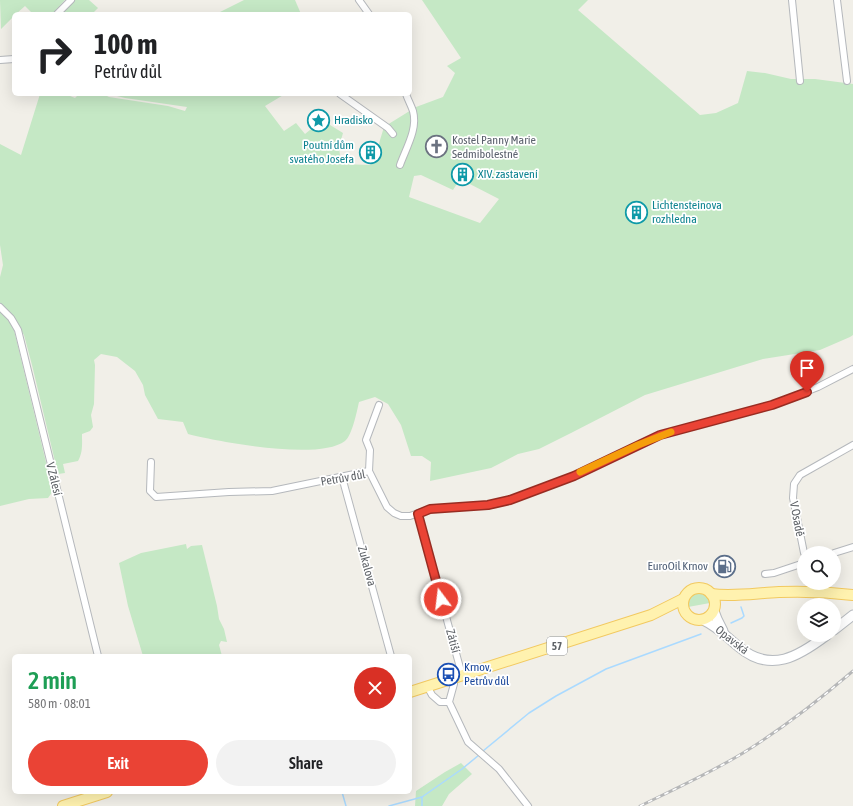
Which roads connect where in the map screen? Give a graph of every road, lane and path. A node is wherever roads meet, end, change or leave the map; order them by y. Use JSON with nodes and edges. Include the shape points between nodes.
{"nodes":[{"id":1,"x":71,"y":0,"type":"edge"},
{"id":2,"x":359,"y":0,"type":"edge"},
{"id":3,"x":792,"y":0,"type":"edge"},
{"id":4,"x":837,"y":0,"type":"edge"},
{"id":5,"x":59,"y":12,"type":"edge"},
{"id":6,"x":368,"y":12,"type":"edge"},
{"id":7,"x":12,"y":59,"type":"edge"},
{"id":8,"x":0,"y":60,"type":"edge"},
{"id":9,"x":800,"y":81,"type":"dead end"},
{"id":10,"x":847,"y":81,"type":"dead end"},
{"id":11,"x":343,"y":96,"type":"edge"},
{"id":12,"x":407,"y":96,"type":"edge"},
{"id":13,"x":393,"y":134,"type":"dead end"},
{"id":14,"x":400,"y":165,"type":"dead end"},
{"id":15,"x":0,"y":307,"type":"edge"},
{"id":16,"x":853,"y":369,"type":"edge"},
{"id":17,"x":380,"y":405,"type":"dead end"},
{"id":18,"x":853,"y":445,"type":"edge"},
{"id":19,"x":151,"y":462,"type":"dead end"},
{"id":20,"x":369,"y":471,"type":"junction"},
{"id":21,"x":342,"y":476,"type":"junction"},
{"id":22,"x":418,"y":514,"type":"junction"},
{"id":23,"x":803,"y":546,"type":"edge"},
{"id":24,"x":853,"y":547,"type":"edge"},
{"id":25,"x":841,"y":551,"type":"edge"},
{"id":26,"x":797,"y":565,"type":"edge"},
{"id":27,"x":765,"y":574,"type":"dead end"},
{"id":28,"x":711,"y":594,"type":"junction"},
{"id":29,"x":743,"y":595,"type":"junction"},
{"id":30,"x":853,"y":595,"type":"edge"},
{"id":31,"x":683,"y":599,"type":"junction"},
{"id":32,"x":714,"y":610,"type":"junction"},
{"id":33,"x":685,"y":613,"type":"junction"},
{"id":34,"x":651,"y":615,"type":"junction"},
{"id":35,"x":853,"y":616,"type":"edge"},
{"id":36,"x":703,"y":620,"type":"junction"},
{"id":37,"x":841,"y":625,"type":"edge"},
{"id":38,"x":725,"y":634,"type":"junction"},
{"id":39,"x":817,"y":642,"type":"edge"},
{"id":40,"x":98,"y":654,"type":"edge"},
{"id":41,"x":390,"y":654,"type":"edge"},
{"id":42,"x":458,"y":676,"type":"junction"},
{"id":43,"x":427,"y":686,"type":"junction"},
{"id":44,"x":412,"y":691,"type":"edge"},
{"id":45,"x":449,"y":702,"type":"junction"},
{"id":46,"x":101,"y":794,"type":"edge"},
{"id":47,"x":63,"y":806,"type":"edge"},
{"id":48,"x":528,"y":806,"type":"edge"}],
"edges":[{"from":1,"to":5,"type":"street"},
{"from":2,"to":6,"type":"street"},
{"from":3,"to":9,"type":"street"},
{"from":4,"to":10,"type":"street"},
{"from":7,"to":8,"type":"street"},
{"from":11,"to":13,"type":"street"},
{"from":12,"to":14,"type":"street","via":[[415,123]]},
{"from":15,"to":40,"type":"street","name":"V Zálesí","via":[[18,330]]},
{"from":16,"to":22,"type":"street","name":"Petrův důl","via":[[818,387],[772,405],[660,435],[574,476],[510,500],[488,505],[430,509]]},
{"from":17,"to":20,"type":"street","via":[[366,440],[370,450]]},
{"from":18,"to":23,"type":"street","name":"V Osadě","via":[[800,475],[794,484],[793,498]]},
{"from":19,"to":21,"type":"street","name":"Petrův důl","via":[[150,491],[156,497],[272,491]]},
{"from":20,"to":21,"type":"street","name":"Petrův důl"},
{"from":20,"to":22,"type":"street","name":"Petrův důl","via":[[387,507],[401,516]]},
{"from":21,"to":41,"type":"street","name":"Zukalova"},
{"from":22,"to":42,"type":"street","name":"Zátiší"},
{"from":24,"to":25,"type":"street"},
{"from":26,"to":27,"type":"street"},
{"from":28,"to":29,"type":"main road","number":"57"},
{"from":28,"to":31,"type":"main road","number":"57","via":[[705,589],[696,588],[688,592]]},
{"from":28,"to":32,"type":"main road"},
{"from":29,"to":30,"type":"main road","number":"57","via":[[793,592]]},
{"from":29,"to":32,"type":"main road","number":"57","via":[[724,602]]},
{"from":31,"to":33,"type":"main road"},
{"from":31,"to":34,"type":"main road","number":"57"},
{"from":32,"to":36,"type":"main road","number":"57"},
{"from":32,"to":38,"type":"main road"},
{"from":33,"to":34,"type":"main road","number":"57"},
{"from":33,"to":36,"type":"main road","number":"57","via":[[691,619]]},
{"from":34,"to":42,"type":"main road","number":"57"},
{"from":35,"to":37,"type":"main road"},
{"from":36,"to":38,"type":"main road","name":"Opavská"},
{"from":38,"to":39,"type":"main road","name":"Opavská","via":[[746,653],[776,661],[802,653]]},
{"from":42,"to":43,"type":"main road","number":"57"},
{"from":42,"to":45,"type":"street"},
{"from":43,"to":44,"type":"main road","number":"57"},
{"from":43,"to":45,"type":"street","via":[[440,702]]},
{"from":45,"to":48,"type":"street","via":[[468,742],[499,769]]},
{"from":46,"to":47,"type":"main road"}]}
